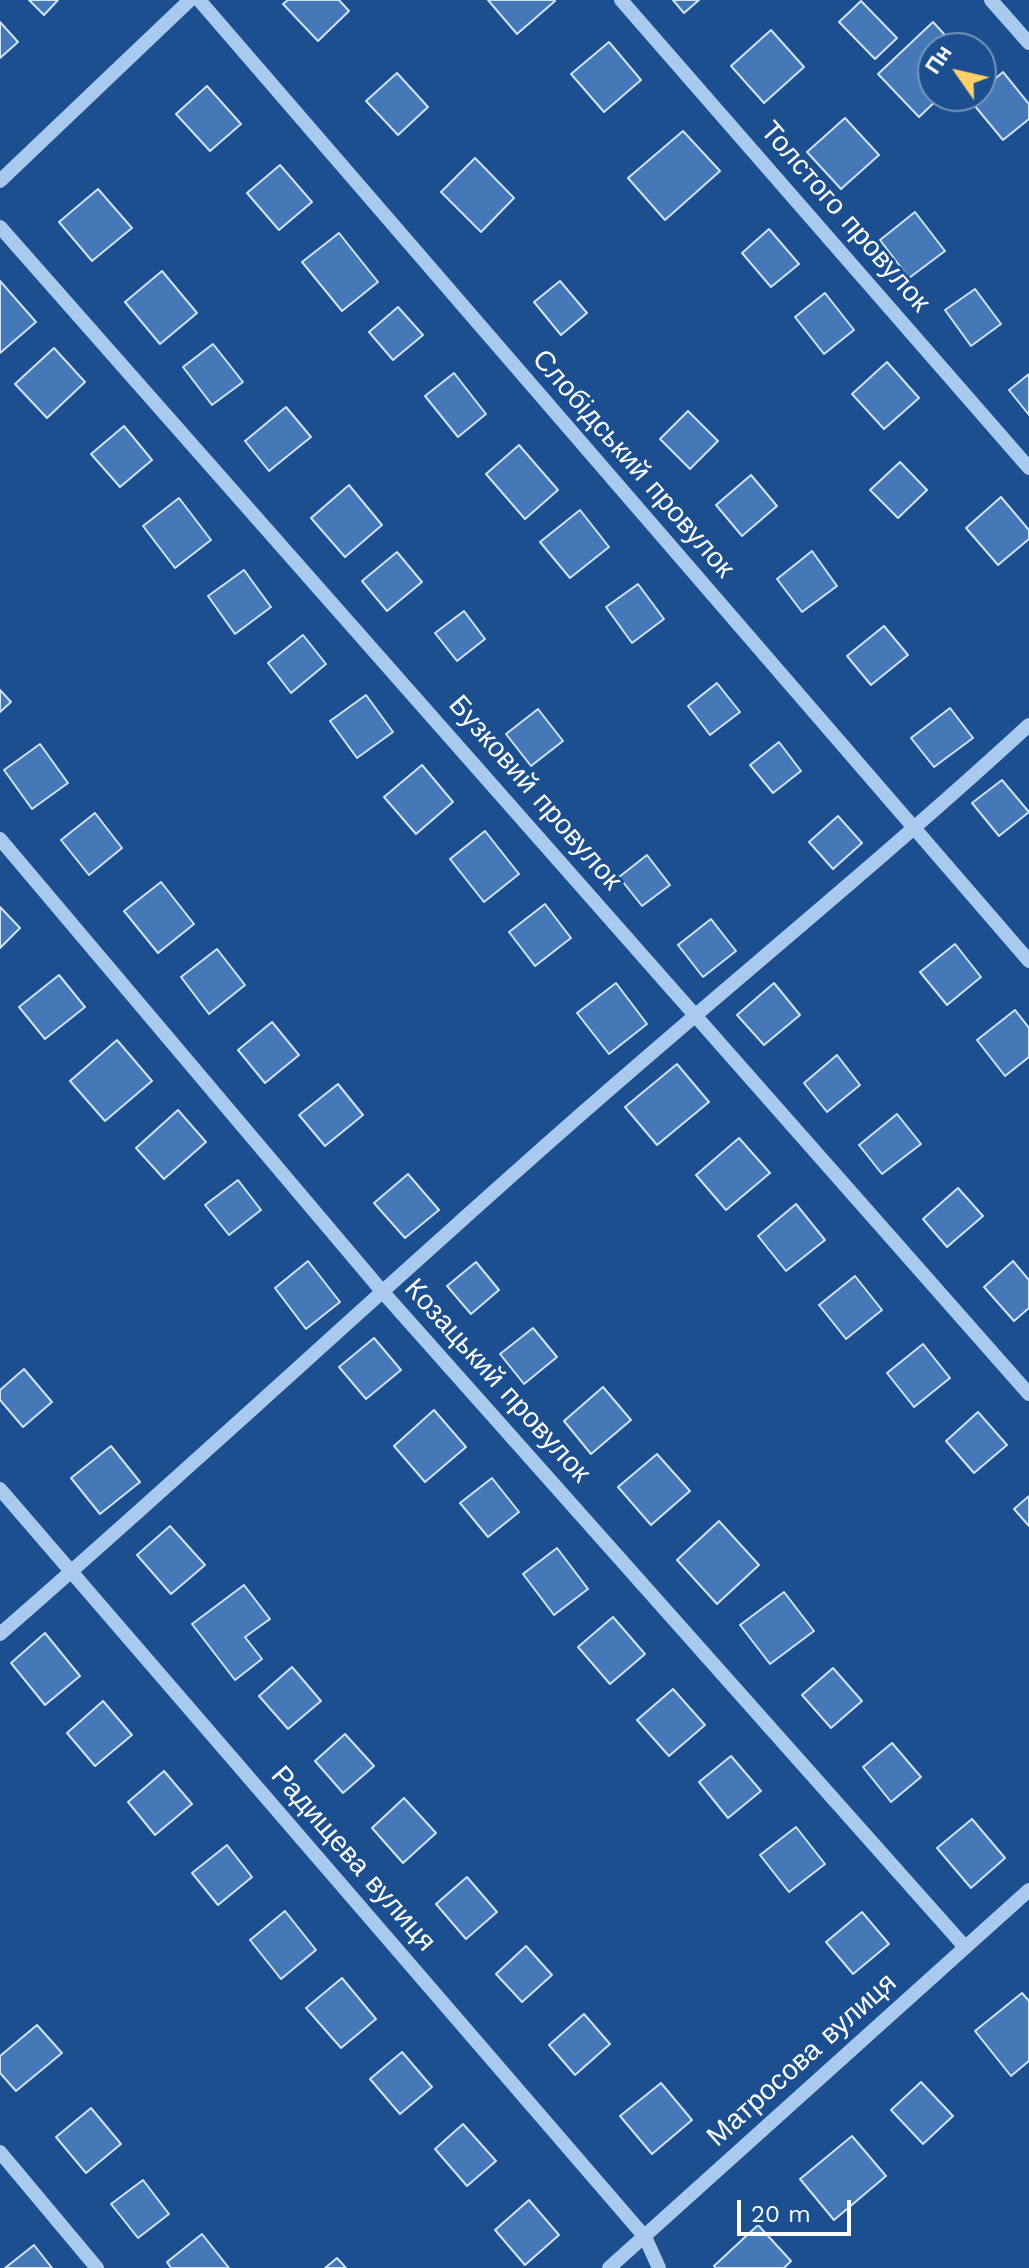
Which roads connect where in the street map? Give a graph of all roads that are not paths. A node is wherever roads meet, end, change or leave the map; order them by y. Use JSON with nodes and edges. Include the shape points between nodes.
{"nodes":[{"id":1,"x":190,"y":0,"type":"edge"},
{"id":2,"x":199,"y":0,"type":"edge"},
{"id":3,"x":621,"y":0,"type":"edge"},
{"id":4,"x":991,"y":0,"type":"edge"},
{"id":5,"x":1029,"y":43,"type":"edge"},
{"id":6,"x":0,"y":181,"type":"edge"},
{"id":7,"x":0,"y":227,"type":"edge"},
{"id":8,"x":1029,"y":468,"type":"edge"},
{"id":9,"x":1029,"y":725,"type":"edge"},
{"id":10,"x":915,"y":830,"type":"junction"},
{"id":11,"x":0,"y":839,"type":"edge"},
{"id":12,"x":1029,"y":961,"type":"edge"},
{"id":13,"x":696,"y":1015,"type":"junction"},
{"id":14,"x":381,"y":1290,"type":"junction"},
{"id":15,"x":1029,"y":1394,"type":"edge"},
{"id":16,"x":0,"y":1489,"type":"edge"},
{"id":17,"x":71,"y":1572,"type":"junction"},
{"id":18,"x":0,"y":1634,"type":"edge"},
{"id":19,"x":1029,"y":1890,"type":"edge"},
{"id":20,"x":965,"y":1947,"type":"junction"},
{"id":21,"x":0,"y":2152,"type":"edge"},
{"id":22,"x":645,"y":2237,"type":"junction"},
{"id":23,"x":97,"y":2268,"type":"edge"},
{"id":24,"x":609,"y":2268,"type":"edge"},
{"id":25,"x":659,"y":2268,"type":"edge"}],
"edges":[{"from":1,"to":6,"type":"street"},
{"from":2,"to":10,"type":"street","name":"Слобідський провулок"},
{"from":3,"to":8,"type":"street","name":"Толстого провулок"},
{"from":4,"to":5,"type":"street"},
{"from":7,"to":13,"type":"street","name":"Бузковий провулок"},
{"from":9,"to":10,"type":"street"},
{"from":10,"to":12,"type":"street","name":"Слобідський провулок"},
{"from":10,"to":13,"type":"street"},
{"from":11,"to":14,"type":"street","name":"Козацький провулок"},
{"from":13,"to":14,"type":"street"},
{"from":13,"to":15,"type":"street","name":"Бузковий провулок"},
{"from":14,"to":17,"type":"street"},
{"from":14,"to":20,"type":"street","name":"Козацький провулок"},
{"from":16,"to":17,"type":"street","name":"Радищева вулиця"},
{"from":17,"to":18,"type":"street"},
{"from":17,"to":22,"type":"street","name":"Радищева вулиця"},
{"from":19,"to":20,"type":"street","name":"Матросова вулиця"},
{"from":20,"to":22,"type":"street","name":"Матросова вулиця"},
{"from":21,"to":23,"type":"street"},
{"from":22,"to":24,"type":"street","name":"Матросова вулиця"},
{"from":22,"to":25,"type":"street","name":"Радищева вулиця"}]}
